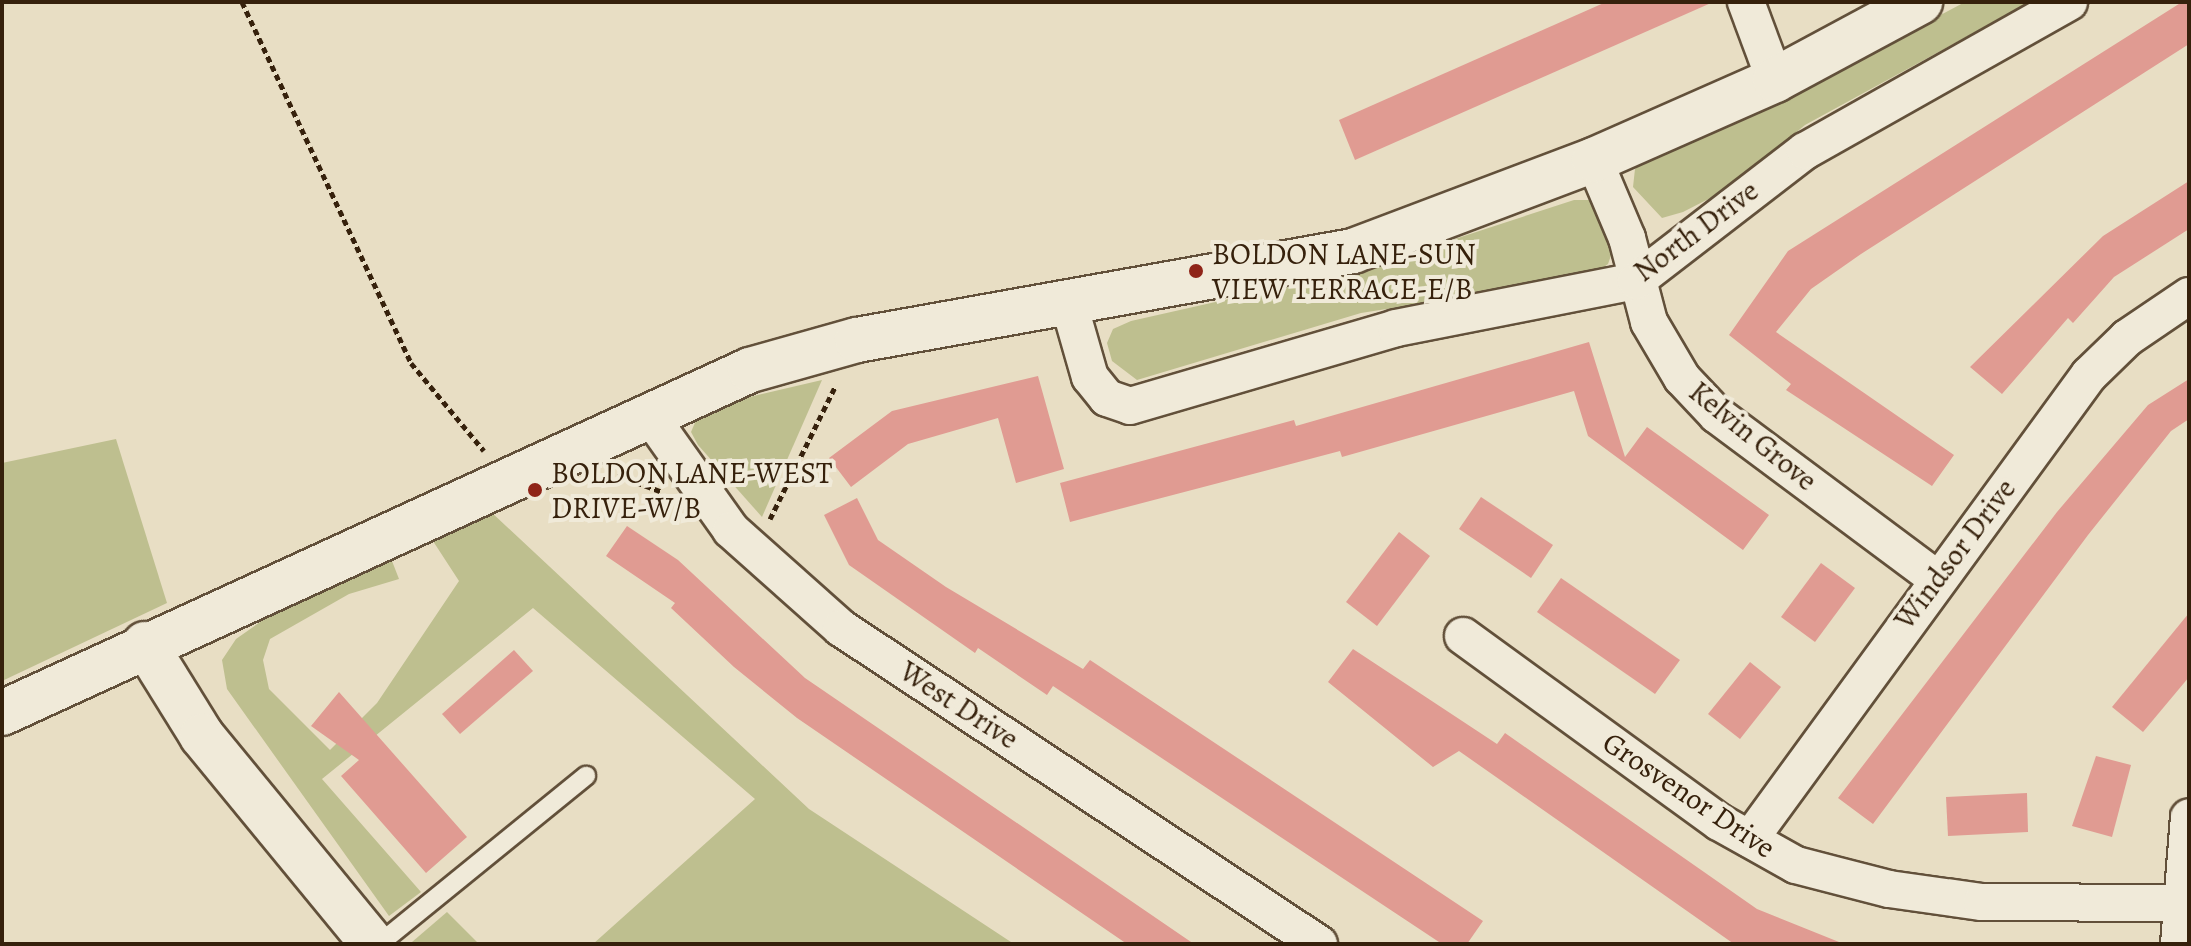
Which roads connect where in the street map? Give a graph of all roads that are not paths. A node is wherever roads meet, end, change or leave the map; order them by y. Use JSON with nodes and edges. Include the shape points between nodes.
{"nodes":[{"id":1,"x":1746,"y":2,"type":"edge"},
{"id":2,"x":1920,"y":2,"type":"edge"},
{"id":3,"x":2069,"y":2,"type":"edge"},
{"id":4,"x":1775,"y":80,"type":"junction"},
{"id":5,"x":1594,"y":160,"type":"junction"},
{"id":6,"x":1636,"y":281,"type":"junction"},
{"id":7,"x":2189,"y":296,"type":"edge"},
{"id":8,"x":1069,"y":304,"type":"junction"},
{"id":9,"x":648,"y":413,"type":"junction"},
{"id":10,"x":1936,"y":578,"type":"junction"},
{"id":11,"x":1463,"y":636,"type":"dead end"},
{"id":12,"x":145,"y":644,"type":"junction"},
{"id":13,"x":2,"y":713,"type":"edge"},
{"id":14,"x":586,"y":776,"type":"dead end"},
{"id":15,"x":2189,"y":817,"type":"edge"},
{"id":16,"x":1750,"y":839,"type":"junction"},
{"id":17,"x":2181,"y":903,"type":"junction"},
{"id":18,"x":373,"y":944,"type":"edge"},
{"id":19,"x":379,"y":944,"type":"edge"},
{"id":20,"x":1319,"y":944,"type":"edge"},
{"id":21,"x":2179,"y":944,"type":"edge"}],
"edges":[{"from":1,"to":4,"type":"street"},
{"from":2,"to":4,"type":"street"},
{"from":3,"to":6,"type":"street","name":"North Drive","via":[[1805,151]]},
{"from":4,"to":5,"type":"street"},
{"from":5,"to":6,"type":"street","name":"Kelvin Grove","via":[[1627,238]]},
{"from":5,"to":8,"type":"street","via":[[1353,251]]},
{"from":6,"to":8,"type":"street","name":"North Drive","via":[[1396,328],[1130,406],[1107,398],[1090,377]]},
{"from":6,"to":10,"type":"street","name":"Kelvin Grove","via":[[1682,378],[1717,415]]},
{"from":7,"to":10,"type":"street","name":"Windsor Drive","via":[[2127,338],[2089,375]]},
{"from":8,"to":9,"type":"street","via":[[857,340],[750,370]]},
{"from":9,"to":12,"type":"street"},
{"from":9,"to":20,"type":"street","name":"West Drive","via":[[714,511],[841,628]]},
{"from":10,"to":16,"type":"street","name":"Windsor Drive"},
{"from":11,"to":16,"type":"street","name":"Grosvenor Drive"},
{"from":12,"to":13,"type":"street"},
{"from":12,"to":18,"type":"street","via":[[202,736]]},
{"from":14,"to":19,"type":"lane"},
{"from":15,"to":17,"type":"street"},
{"from":16,"to":17,"type":"street","name":"Grosvenor Drive","via":[[1796,865],[1889,889],[1982,902]]},
{"from":17,"to":21,"type":"street"}]}
